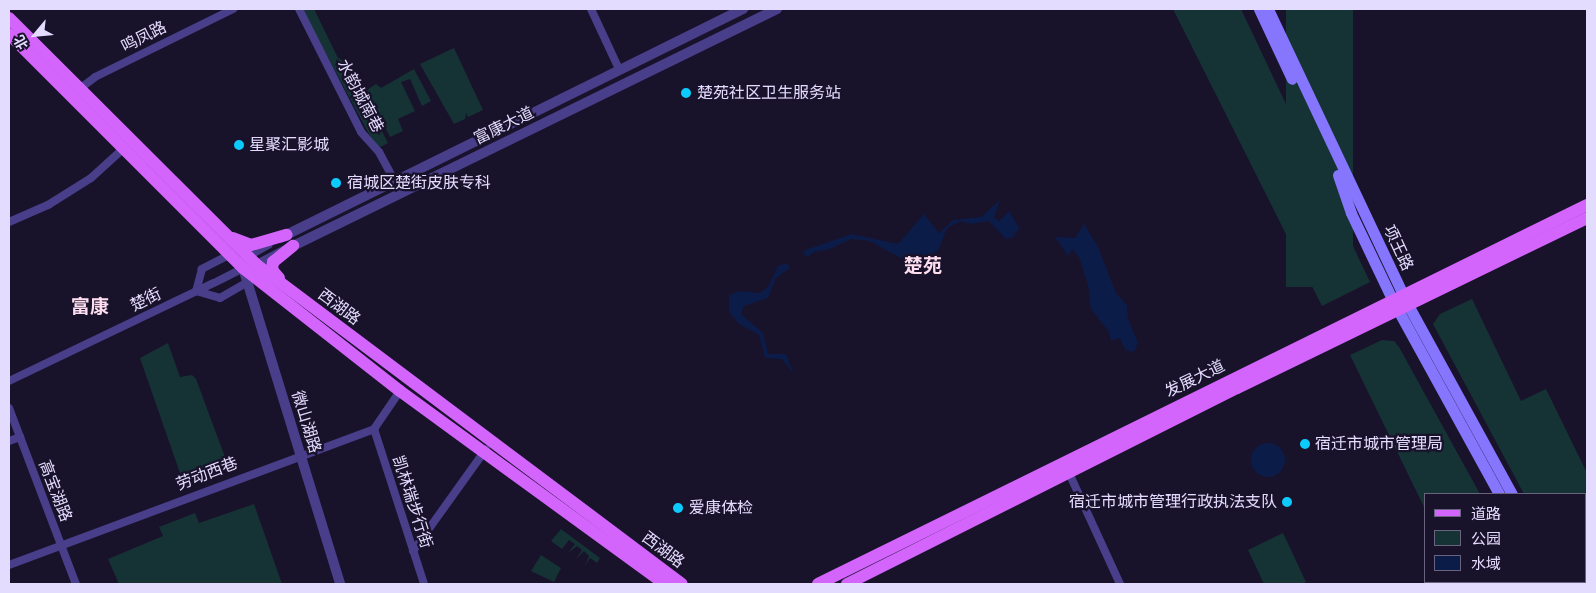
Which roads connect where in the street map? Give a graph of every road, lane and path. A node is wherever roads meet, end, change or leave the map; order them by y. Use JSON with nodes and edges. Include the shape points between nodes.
{"nodes":[{"id":1,"x":234,"y":9,"type":"edge"},
{"id":2,"x":299,"y":9,"type":"edge"},
{"id":3,"x":591,"y":9,"type":"edge"},
{"id":4,"x":595,"y":9,"type":"edge"},
{"id":5,"x":743,"y":9,"type":"edge"},
{"id":6,"x":777,"y":9,"type":"edge"},
{"id":7,"x":1259,"y":9,"type":"edge"},
{"id":8,"x":1268,"y":9,"type":"edge"},
{"id":9,"x":9,"y":18,"type":"edge"},
{"id":10,"x":9,"y":34,"type":"edge"},
{"id":11,"x":621,"y":68,"type":"junction"},
{"id":12,"x":75,"y":92,"type":"junction"},
{"id":13,"x":124,"y":148,"type":"junction"},
{"id":14,"x":395,"y":182,"type":"junction"},
{"id":15,"x":401,"y":193,"type":"junction"},
{"id":16,"x":1587,"y":205,"type":"edge"},
{"id":17,"x":1587,"y":218,"type":"edge"},
{"id":18,"x":9,"y":222,"type":"edge"},
{"id":19,"x":214,"y":223,"type":"junction"},
{"id":20,"x":290,"y":240,"type":"junction"},
{"id":21,"x":227,"y":254,"type":"junction"},
{"id":22,"x":244,"y":262,"type":"junction"},
{"id":23,"x":252,"y":275,"type":"junction"},
{"id":24,"x":196,"y":291,"type":"junction"},
{"id":25,"x":299,"y":297,"type":"junction"},
{"id":26,"x":1400,"y":303,"type":"junction"},
{"id":27,"x":9,"y":381,"type":"edge"},
{"id":28,"x":400,"y":391,"type":"junction"},
{"id":29,"x":9,"y":408,"type":"edge"},
{"id":30,"x":374,"y":429,"type":"junction"},
{"id":31,"x":20,"y":437,"type":"junction"},
{"id":32,"x":9,"y":441,"type":"edge"},
{"id":33,"x":492,"y":441,"type":"junction"},
{"id":34,"x":484,"y":452,"type":"junction"},
{"id":35,"x":300,"y":454,"type":"junction"},
{"id":36,"x":1069,"y":473,"type":"junction"},
{"id":37,"x":1498,"y":493,"type":"edge"},
{"id":38,"x":1511,"y":493,"type":"edge"},
{"id":39,"x":61,"y":545,"type":"junction"},
{"id":40,"x":413,"y":551,"type":"junction"},
{"id":41,"x":629,"y":559,"type":"junction"},
{"id":42,"x":9,"y":565,"type":"edge"},
{"id":43,"x":76,"y":584,"type":"edge"},
{"id":44,"x":340,"y":584,"type":"edge"},
{"id":45,"x":424,"y":584,"type":"edge"},
{"id":46,"x":655,"y":584,"type":"edge"},
{"id":47,"x":665,"y":584,"type":"edge"},
{"id":48,"x":682,"y":584,"type":"edge"},
{"id":49,"x":818,"y":584,"type":"edge"},
{"id":50,"x":847,"y":584,"type":"edge"},
{"id":51,"x":1120,"y":584,"type":"edge"}],
"edges":[{"from":1,"to":12,"type":"street","name":"鸣凤路","via":[[95,78]]},
{"from":2,"to":14,"type":"street","name":"水韵城南巷","via":[[361,132],[379,152]]},
{"from":3,"to":11,"type":"street"},
{"from":4,"to":11,"type":"street"},
{"from":5,"to":11,"type":"street","name":"富康大道"},
{"from":6,"to":15,"type":"street","name":"富康大道"},
{"from":7,"to":26,"type":"main road","name":"项王路","via":[[1342,184],[1351,213]]},
{"from":8,"to":26,"type":"main road","name":"项王路"},
{"from":9,"to":12,"type":"main road","name":"西湖路"},
{"from":10,"to":12,"type":"main road","name":"西湖路"},
{"from":11,"to":14,"type":"street","name":"富康大道"},
{"from":12,"to":13,"type":"main road","name":"西湖路"},
{"from":12,"to":19,"type":"main road","name":"西湖路"},
{"from":13,"to":18,"type":"street","via":[[91,178],[48,205]]},
{"from":13,"to":21,"type":"main road","name":"西湖路"},
{"from":14,"to":15,"type":"street","name":"水韵城南巷"},
{"from":14,"to":20,"type":"street","name":"富康大道"},
{"from":15,"to":20,"type":"street","name":"富康大道"},
{"from":16,"to":26,"type":"main road","name":"发展大道"},
{"from":17,"to":26,"type":"main road","name":"发展大道"},
{"from":19,"to":20,"type":"main road","via":[[246,245]]},
{"from":19,"to":22,"type":"main road","name":"西湖路"},
{"from":20,"to":22,"type":"street","name":"富康大道"},
{"from":20,"to":23,"type":"street","name":"富康大道"},
{"from":20,"to":25,"type":"main road","via":[[271,267],[275,275]]},
{"from":21,"to":22,"type":"main road","name":"西湖路"},
{"from":21,"to":24,"type":"street","via":[[202,268]]},
{"from":22,"to":23,"type":"main road","name":"西湖路"},
{"from":22,"to":24,"type":"street","name":"楚街"},
{"from":23,"to":24,"type":"street","via":[[216,299]]},
{"from":23,"to":25,"type":"main road","name":"西湖路"},
{"from":23,"to":28,"type":"main road","name":"西湖路"},
{"from":23,"to":35,"type":"street","name":"微山湖路"},
{"from":24,"to":27,"type":"street","name":"楚街"},
{"from":25,"to":33,"type":"main road","name":"西湖路"},
{"from":26,"to":36,"type":"main road","name":"发展大道"},
{"from":26,"to":37,"type":"main road","name":"项王路"},
{"from":26,"to":38,"type":"main road","name":"项王路"},
{"from":26,"to":49,"type":"main road","name":"发展大道"},
{"from":28,"to":30,"type":"street"},
{"from":28,"to":34,"type":"main road","name":"西湖路"},
{"from":29,"to":31,"type":"street","name":"高宝湖路"},
{"from":30,"to":35,"type":"street","name":"劳动西巷"},
{"from":30,"to":40,"type":"street","name":"凯林瑞步行街"},
{"from":31,"to":32,"type":"street"},
{"from":31,"to":39,"type":"street","name":"高宝湖路"},
{"from":33,"to":34,"type":"street"},
{"from":33,"to":48,"type":"main road","name":"西湖路"},
{"from":34,"to":40,"type":"street"},
{"from":34,"to":41,"type":"main road","name":"西湖路"},
{"from":35,"to":39,"type":"street","name":"劳动西巷"},
{"from":35,"to":44,"type":"street","name":"微山湖路"},
{"from":36,"to":50,"type":"main road","name":"发展大道"},
{"from":36,"to":51,"type":"street"},
{"from":39,"to":42,"type":"street","name":"劳动西巷"},
{"from":39,"to":43,"type":"street","name":"高宝湖路"},
{"from":40,"to":45,"type":"street","name":"凯林瑞步行街"},
{"from":41,"to":46,"type":"main road"},
{"from":41,"to":47,"type":"main road","name":"西湖路"}]}
